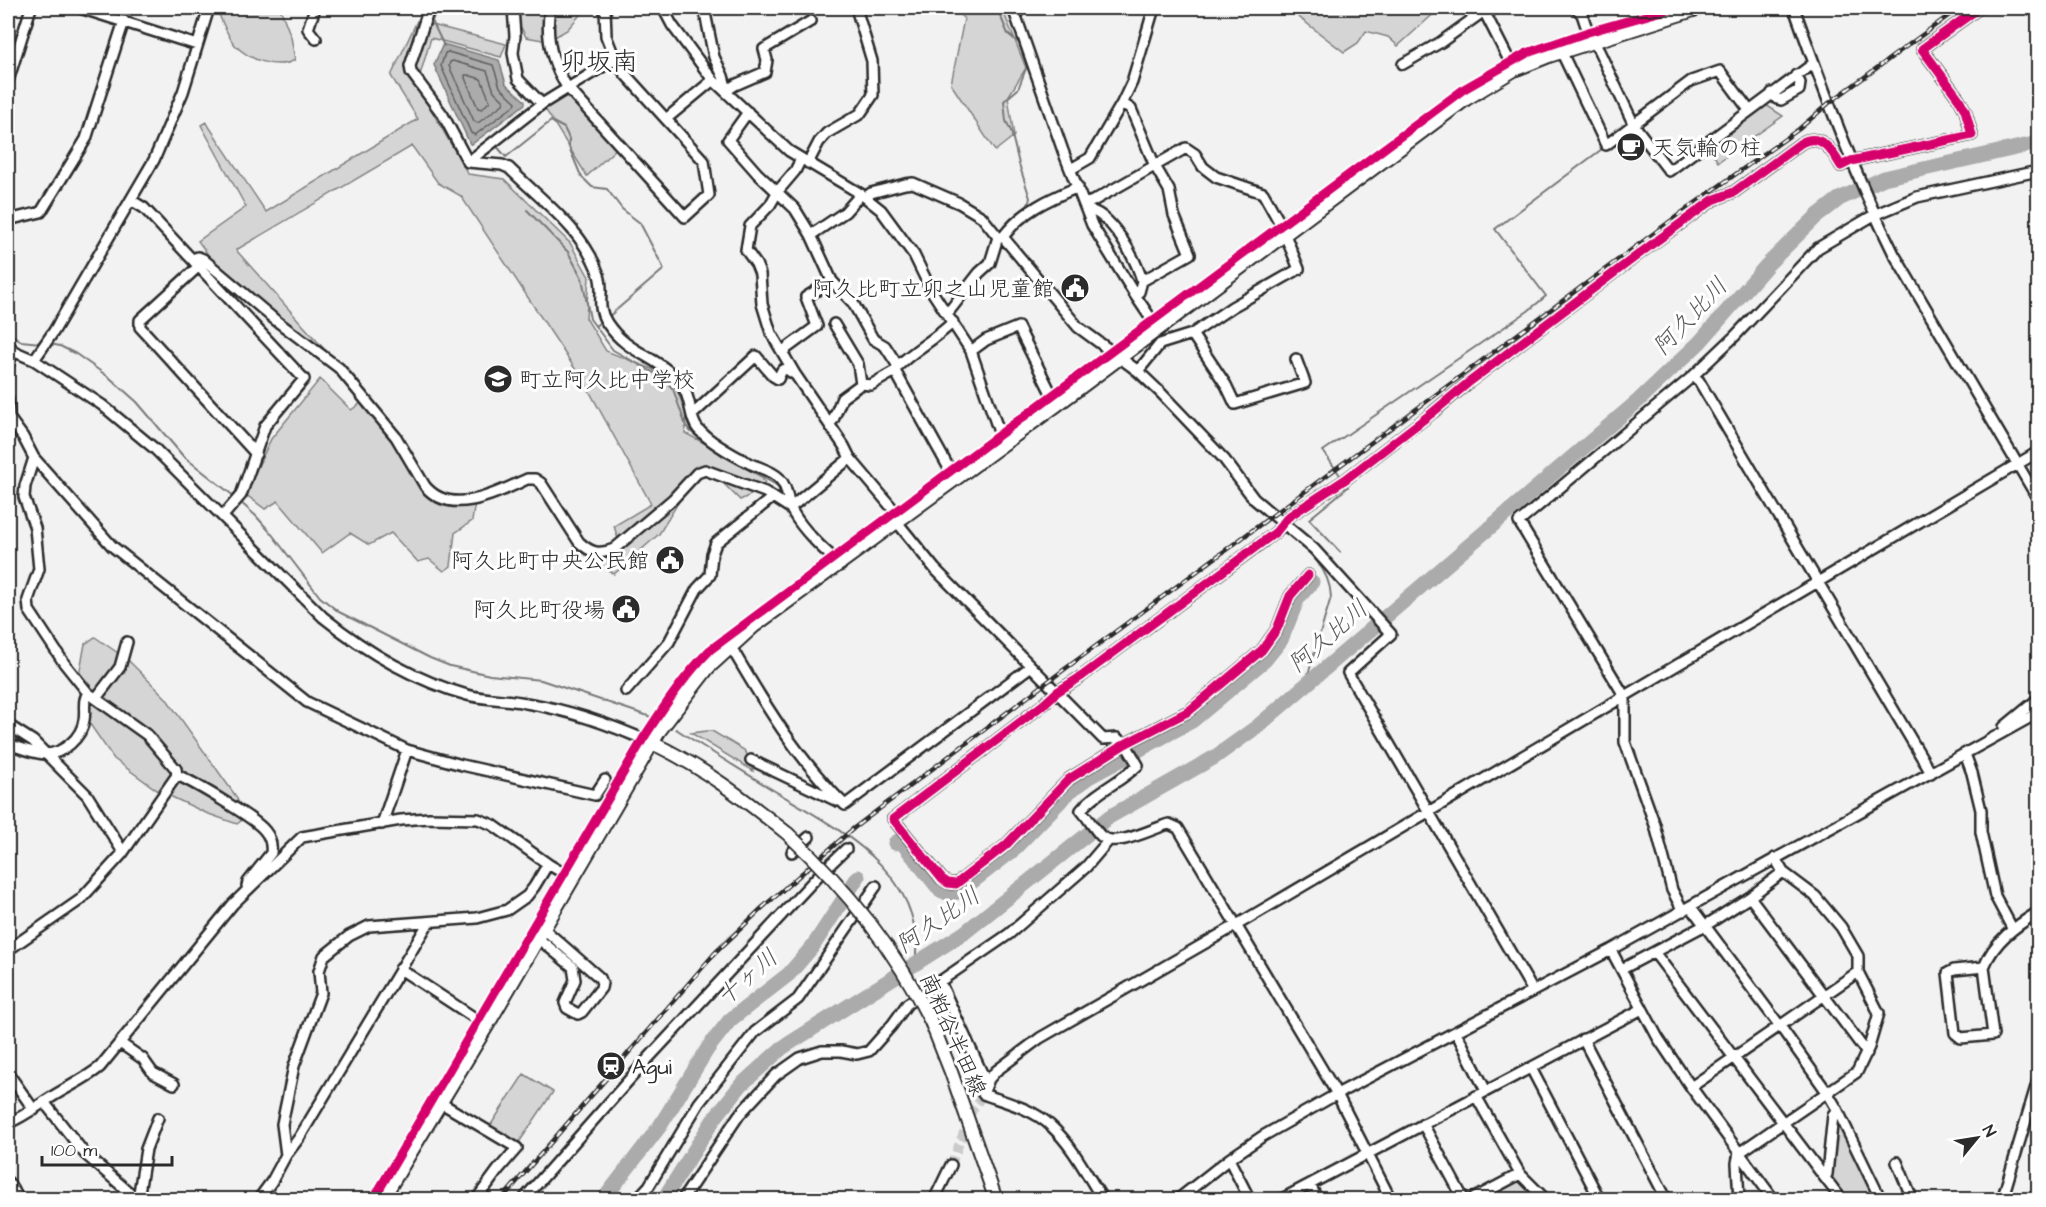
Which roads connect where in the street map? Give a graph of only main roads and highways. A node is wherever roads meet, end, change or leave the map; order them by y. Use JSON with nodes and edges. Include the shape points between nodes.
{"nodes":[{"id":1,"x":1700,"y":8,"type":"edge"},
{"id":2,"x":652,"y":743,"type":"junction"},
{"id":3,"x":382,"y":1200,"type":"edge"},
{"id":4,"x":996,"y":1200,"type":"edge"}],
"edges":[{"from":1,"to":2,"type":"main road","via":[[1561,51],[1514,70],[1466,99],[753,627],[708,668]]},
{"from":2,"to":3,"type":"main road"},
{"from":2,"to":4,"type":"main road","name":"南粕谷半田線","bridge":true,"via":[[702,770],[788,834],[837,882],[878,932],[932,1024]]}]}
